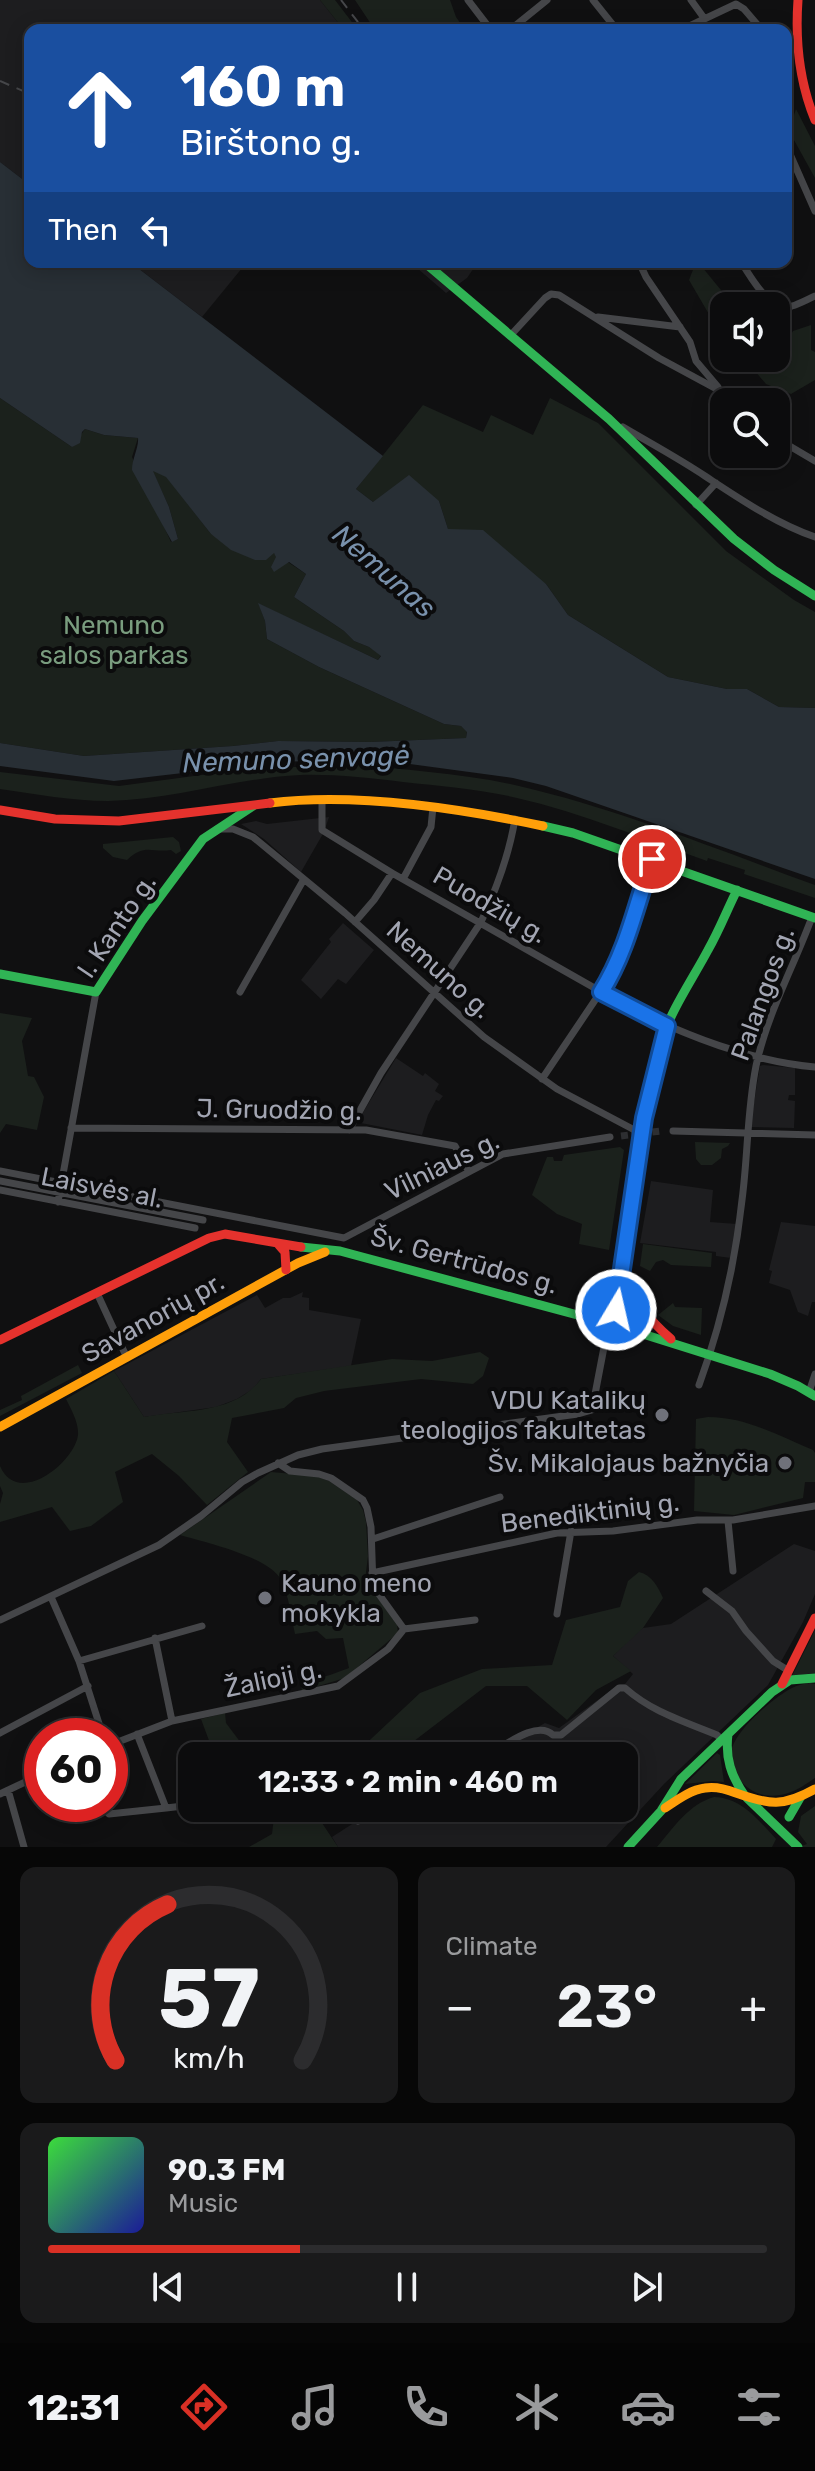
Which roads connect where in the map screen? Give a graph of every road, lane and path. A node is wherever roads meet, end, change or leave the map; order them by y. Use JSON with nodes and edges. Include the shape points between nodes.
{"nodes":[{"id":1,"x":468,"y":0,"type":"edge"},
{"id":2,"x":547,"y":0,"type":"edge"},
{"id":3,"x":593,"y":0,"type":"edge"},
{"id":4,"x":691,"y":0,"type":"edge"},
{"id":5,"x":798,"y":0,"type":"edge"},
{"id":6,"x":704,"y":18,"type":"junction"},
{"id":7,"x":486,"y":24,"type":"edge"},
{"id":8,"x":517,"y":24,"type":"edge"},
{"id":9,"x":612,"y":24,"type":"edge"},
{"id":10,"x":692,"y":24,"type":"edge"},
{"id":11,"x":757,"y":24,"type":"edge"},
{"id":12,"x":792,"y":39,"type":"edge"},
{"id":13,"x":792,"y":49,"type":"edge"},
{"id":14,"x":815,"y":120,"type":"edge"},
{"id":15,"x":792,"y":159,"type":"edge"},
{"id":16,"x":815,"y":211,"type":"edge"},
{"id":17,"x":431,"y":268,"type":"edge"},
{"id":18,"x":642,"y":268,"type":"edge"},
{"id":19,"x":745,"y":268,"type":"edge"},
{"id":20,"x":815,"y":296,"type":"edge"},
{"id":21,"x":594,"y":317,"type":"junction"},
{"id":22,"x":680,"y":327,"type":"junction"},
{"id":23,"x":510,"y":336,"type":"junction"},
{"id":24,"x":715,"y":388,"type":"edge"},
{"id":25,"x":719,"y":388,"type":"edge"},
{"id":26,"x":610,"y":419,"type":"junction"},
{"id":27,"x":790,"y":446,"type":"edge"},
{"id":28,"x":815,"y":461,"type":"edge"},
{"id":29,"x":716,"y":483,"type":"junction"},
{"id":30,"x":696,"y":505,"type":"junction"},
{"id":31,"x":815,"y":537,"type":"edge"},
{"id":32,"x":815,"y":596,"type":"edge"},
{"id":33,"x":322,"y":800,"type":"junction"},
{"id":34,"x":256,"y":804,"type":"junction"},
{"id":35,"x":433,"y":807,"type":"junction"},
{"id":36,"x":0,"y":810,"type":"edge"},
{"id":37,"x":515,"y":819,"type":"junction"},
{"id":38,"x":217,"y":829,"type":"junction"},
{"id":39,"x":652,"y":859,"type":"junction"},
{"id":40,"x":392,"y":873,"type":"junction"},
{"id":41,"x":304,"y":879,"type":"junction"},
{"id":42,"x":403,"y":879,"type":"junction"},
{"id":43,"x":737,"y":890,"type":"junction"},
{"id":44,"x":814,"y":917,"type":"edge"},
{"id":45,"x":355,"y":922,"type":"junction"},
{"id":46,"x":481,"y":922,"type":"junction"},
{"id":47,"x":0,"y":974,"type":"edge"},
{"id":48,"x":96,"y":992,"type":"junction"},
{"id":49,"x":240,"y":992,"type":"dead end"},
{"id":50,"x":601,"y":992,"type":"junction"},
{"id":51,"x":434,"y":994,"type":"junction"},
{"id":52,"x":667,"y":1026,"type":"junction"},
{"id":53,"x":758,"y":1058,"type":"junction"},
{"id":54,"x":815,"y":1067,"type":"edge"},
{"id":55,"x":542,"y":1079,"type":"junction"},
{"id":56,"x":71,"y":1128,"type":"junction"},
{"id":57,"x":349,"y":1130,"type":"junction"},
{"id":58,"x":673,"y":1131,"type":"tunnel mouth"},
{"id":59,"x":642,"y":1134,"type":"junction"},
{"id":60,"x":747,"y":1134,"type":"junction"},
{"id":61,"x":815,"y":1135,"type":"edge"},
{"id":62,"x":610,"y":1137,"type":"tunnel mouth"},
{"id":63,"x":0,"y":1171,"type":"edge"},
{"id":64,"x":469,"y":1172,"type":"junction"},
{"id":65,"x":0,"y":1181,"type":"edge"},
{"id":66,"x":61,"y":1182,"type":"junction"},
{"id":67,"x":0,"y":1190,"type":"edge"},
{"id":68,"x":59,"y":1192,"type":"junction"},
{"id":69,"x":58,"y":1202,"type":"junction"},
{"id":70,"x":193,"y":1208,"type":"junction"},
{"id":71,"x":213,"y":1212,"type":"junction"},
{"id":72,"x":199,"y":1220,"type":"junction"},
{"id":73,"x":344,"y":1238,"type":"joint"},
{"id":74,"x":278,"y":1243,"type":"junction"},
{"id":75,"x":328,"y":1250,"type":"junction"},
{"id":76,"x":623,"y":1268,"type":"junction"},
{"id":77,"x":286,"y":1270,"type":"junction"},
{"id":78,"x":97,"y":1293,"type":"junction"},
{"id":79,"x":611,"y":1324,"type":"junction"},
{"id":80,"x":0,"y":1340,"type":"edge"},
{"id":81,"x":674,"y":1342,"type":"junction"},
{"id":82,"x":710,"y":1354,"type":"junction"},
{"id":83,"x":127,"y":1358,"type":"junction"},
{"id":84,"x":815,"y":1374,"type":"edge"},
{"id":85,"x":699,"y":1385,"type":"dead end"},
{"id":86,"x":812,"y":1394,"type":"edge"},
{"id":87,"x":0,"y":1427,"type":"edge"},
{"id":88,"x":278,"y":1463,"type":"junction"},
{"id":89,"x":500,"y":1497,"type":"dead end"},
{"id":90,"x":815,"y":1506,"type":"edge"},
{"id":91,"x":728,"y":1521,"type":"junction"},
{"id":92,"x":571,"y":1531,"type":"junction"},
{"id":93,"x":373,"y":1539,"type":"junction"},
{"id":94,"x":733,"y":1571,"type":"dead end"},
{"id":95,"x":372,"y":1573,"type":"junction"},
{"id":96,"x":706,"y":1591,"type":"dead end"},
{"id":97,"x":51,"y":1597,"type":"junction"},
{"id":98,"x":557,"y":1614,"type":"dead end"},
{"id":99,"x":815,"y":1618,"type":"edge"},
{"id":100,"x":0,"y":1620,"type":"edge"},
{"id":101,"x":475,"y":1620,"type":"dead end"},
{"id":102,"x":202,"y":1626,"type":"dead end"},
{"id":103,"x":404,"y":1629,"type":"junction"},
{"id":104,"x":155,"y":1638,"type":"junction"},
{"id":105,"x":79,"y":1661,"type":"junction"},
{"id":106,"x":789,"y":1671,"type":"junction"},
{"id":107,"x":815,"y":1678,"type":"edge"},
{"id":108,"x":782,"y":1684,"type":"junction"},
{"id":109,"x":88,"y":1686,"type":"junction"},
{"id":110,"x":98,"y":1718,"type":"edge"},
{"id":111,"x":172,"y":1721,"type":"junction"},
{"id":112,"x":0,"y":1733,"type":"edge"},
{"id":113,"x":137,"y":1734,"type":"junction"},
{"id":114,"x":725,"y":1737,"type":"junction"},
{"id":115,"x":128,"y":1738,"type":"edge"},
{"id":116,"x":512,"y":1742,"type":"edge"},
{"id":117,"x":24,"y":1783,"type":"edge"},
{"id":118,"x":815,"y":1789,"type":"edge"},
{"id":119,"x":4,"y":1792,"type":"edge"},
{"id":120,"x":745,"y":1796,"type":"junction"},
{"id":121,"x":800,"y":1798,"type":"junction"},
{"id":122,"x":178,"y":1807,"type":"edge"},
{"id":123,"x":166,"y":1808,"type":"junction"},
{"id":124,"x":661,"y":1811,"type":"junction"},
{"id":125,"x":128,"y":1812,"type":"edge"},
{"id":126,"x":796,"y":1845,"type":"edge"},
{"id":127,"x":24,"y":1847,"type":"edge"},
{"id":128,"x":628,"y":1847,"type":"edge"}],
"edges":[{"from":1,"to":7,"type":"street"},
{"from":2,"to":8,"type":"street"},
{"from":3,"to":9,"type":"street"},
{"from":4,"to":6,"type":"street"},
{"from":5,"to":12,"type":"main road"},
{"from":6,"to":10,"type":"street"},
{"from":6,"to":11,"type":"street","via":[[736,4]]},
{"from":13,"to":14,"type":"main road"},
{"from":15,"to":16,"type":"street"},
{"from":17,"to":23,"type":"main road"},
{"from":18,"to":22,"type":"street"},
{"from":19,"to":20,"type":"street","via":[[764,294],[783,306]]},
{"from":21,"to":22,"type":"street"},
{"from":21,"to":23,"type":"street","via":[[551,294]]},
{"from":21,"to":24,"type":"street"},
{"from":22,"to":25,"type":"street","via":[[696,361]]},
{"from":23,"to":26,"type":"main road"},
{"from":26,"to":29,"type":"street"},
{"from":26,"to":30,"type":"main road"},
{"from":27,"to":28,"type":"street"},
{"from":29,"to":30,"type":"street"},
{"from":29,"to":31,"type":"street","via":[[779,522]]},
{"from":30,"to":32,"type":"main road","via":[[774,570]]},
{"from":33,"to":34,"type":"main road"},
{"from":33,"to":35,"type":"main road"},
{"from":33,"to":40,"type":"street","name":"Puodžių g.","via":[[322,830]]},
{"from":34,"to":36,"type":"main road","via":[[119,821]]},
{"from":34,"to":38,"type":"main road","name":"I. Kanto g."},
{"from":35,"to":37,"type":"main road"},
{"from":35,"to":42,"type":"street","via":[[431,827]]},
{"from":37,"to":39,"type":"main road"},
{"from":37,"to":46,"type":"street"},
{"from":38,"to":41,"type":"street","name":"Nemuno g.","via":[[253,837]]},
{"from":38,"to":48,"type":"main road","name":"I. Kanto g.","via":[[203,839],[142,921]]},
{"from":39,"to":43,"type":"main road"},
{"from":39,"to":50,"type":"street","via":[[622,952]]},
{"from":40,"to":42,"type":"street","name":"Puodžių g."},
{"from":40,"to":45,"type":"street"},
{"from":41,"to":45,"type":"street","name":"Nemuno g."},
{"from":41,"to":49,"type":"street"},
{"from":42,"to":46,"type":"street","name":"Puodžių g."},
{"from":43,"to":44,"type":"main road"},
{"from":43,"to":52,"type":"main road"},
{"from":44,"to":53,"type":"street","name":"Palangos g.","via":[[778,996]]},
{"from":45,"to":51,"type":"street","name":"Nemuno g."},
{"from":46,"to":50,"type":"street","name":"Puodžių g."},
{"from":46,"to":51,"type":"street"},
{"from":47,"to":48,"type":"main road"},
{"from":48,"to":56,"type":"street","name":"I. Kanto g."},
{"from":50,"to":52,"type":"street","name":"Puodžių g."},
{"from":50,"to":55,"type":"street"},
{"from":51,"to":55,"type":"street","name":"Nemuno g."},
{"from":51,"to":57,"type":"street"},
{"from":52,"to":53,"type":"street","name":"Puodžių g."},
{"from":52,"to":59,"type":"main road"},
{"from":53,"to":54,"type":"street","name":"Puodžių g."},
{"from":53,"to":60,"type":"street","name":"Palangos g."},
{"from":55,"to":59,"type":"street","name":"Nemuno g."},
{"from":56,"to":57,"type":"street","name":"J. Gruodžio g."},
{"from":56,"to":66,"type":"street","name":"I. Kanto g."},
{"from":57,"to":64,"type":"street","name":"J. Gruodžio g.","via":[[455,1146]]},
{"from":58,"to":60,"type":"street"},
{"from":59,"to":76,"type":"main road"},
{"from":60,"to":61,"type":"street"},
{"from":60,"to":82,"type":"street","name":"Palangos g.","via":[[733,1266]]},
{"from":62,"to":64,"type":"street","name":"Vilniaus g.","via":[[503,1154]]},
{"from":63,"to":66,"type":"street","name":"Laisvės al."},
{"from":64,"to":73,"type":"street","name":"Vilniaus g."},
{"from":65,"to":68,"type":"street","name":"Laisvės al."},
{"from":66,"to":68,"type":"street","name":"I. Kanto g."},
{"from":66,"to":70,"type":"street","name":"Laisvės al."},
{"from":67,"to":69,"type":"street","name":"Laisvės al."},
{"from":68,"to":69,"type":"street","name":"I. Kanto g."},
{"from":68,"to":72,"type":"street","name":"Laisvės al."},
{"from":69,"to":72,"type":"street","name":"Laisvės al.","via":[[195,1228]]},
{"from":70,"to":71,"type":"street","name":"Laisvės al."},
{"from":70,"to":72,"type":"street","name":"Laisvės al."},
{"from":71,"to":72,"type":"street","name":"Laisvės al."},
{"from":71,"to":73,"type":"street","name":"Laisvės al."},
{"from":74,"to":75,"type":"main road"},
{"from":74,"to":77,"type":"main road","via":[[285,1252]]},
{"from":74,"to":78,"type":"main road","via":[[225,1234],[209,1238]]},
{"from":75,"to":77,"type":"main road","name":"Savanorių pr."},
{"from":75,"to":79,"type":"main road","name":"Šv. Gertrūdos g."},
{"from":76,"to":79,"type":"main road"},
{"from":76,"to":81,"type":"main road","via":[[636,1304]]},
{"from":77,"to":83,"type":"main road","name":"Savanorių pr."},
{"from":78,"to":80,"type":"main road"},
{"from":78,"to":83,"type":"street"},
{"from":79,"to":81,"type":"main road","name":"Šv. Gertrūdos g."},
{"from":79,"to":88,"type":"street","via":[[592,1410],[322,1449]]},
{"from":81,"to":82,"type":"main road","name":"Šv. Gertrūdos g."},
{"from":82,"to":85,"type":"street","name":"Palangos g."},
{"from":82,"to":86,"type":"main road","name":"Šv. Gertrūdos g."},
{"from":83,"to":87,"type":"main road","name":"Savanorių pr."},
{"from":84,"to":86,"type":"street"},
{"from":88,"to":93,"type":"street","via":[[290,1471],[331,1478],[356,1493],[367,1508]]},
{"from":88,"to":97,"type":"street","via":[[242,1482],[159,1545]]},
{"from":89,"to":93,"type":"street"},
{"from":90,"to":91,"type":"street","name":"Benediktinių g."},
{"from":91,"to":92,"type":"street","name":"Benediktinių g."},
{"from":91,"to":94,"type":"street"},
{"from":92,"to":95,"type":"street","name":"Benediktinių g."},
{"from":92,"to":98,"type":"street"},
{"from":93,"to":95,"type":"street"},
{"from":95,"to":103,"type":"street","via":[[373,1586]]},
{"from":96,"to":106,"type":"street"},
{"from":97,"to":100,"type":"street"},
{"from":97,"to":105,"type":"street"},
{"from":99,"to":106,"type":"main road"},
{"from":101,"to":103,"type":"street"},
{"from":102,"to":104,"type":"street"},
{"from":103,"to":111,"type":"street","name":"Žalioji g.","via":[[388,1649],[338,1686]]},
{"from":104,"to":105,"type":"street"},
{"from":104,"to":111,"type":"street"},
{"from":105,"to":109,"type":"street"},
{"from":106,"to":108,"type":"main road"},
{"from":107,"to":108,"type":"main road"},
{"from":108,"to":114,"type":"main road"},
{"from":109,"to":110,"type":"street"},
{"from":109,"to":112,"type":"street"},
{"from":111,"to":113,"type":"street","name":"Žalioji g."},
{"from":113,"to":115,"type":"street","name":"Žalioji g."},
{"from":113,"to":123,"type":"street"},
{"from":114,"to":116,"type":"street","via":[[654,1710],[619,1688],[561,1735],[536,1729]]},
{"from":114,"to":120,"type":"main road","via":[[733,1781]]},
{"from":114,"to":124,"type":"main road","via":[[681,1779]]},
{"from":117,"to":119,"type":"street"},
{"from":118,"to":121,"type":"main road"},
{"from":119,"to":127,"type":"street"},
{"from":120,"to":121,"type":"main road","via":[[777,1805]]},
{"from":120,"to":124,"type":"main road","via":[[701,1788]]},
{"from":120,"to":126,"type":"main road"},
{"from":121,"to":126,"type":"main road","via":[[789,1817]]},
{"from":122,"to":123,"type":"street"},
{"from":123,"to":125,"type":"street"},
{"from":124,"to":128,"type":"main road"}]}
